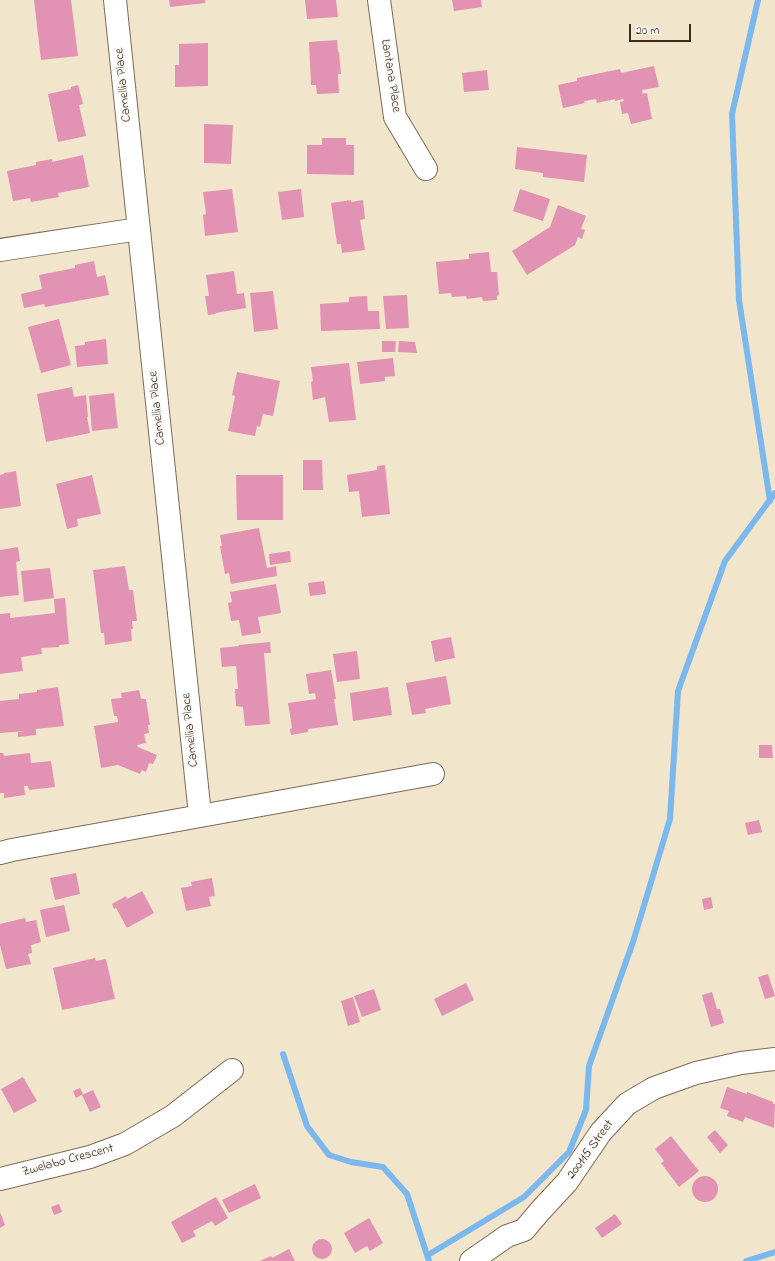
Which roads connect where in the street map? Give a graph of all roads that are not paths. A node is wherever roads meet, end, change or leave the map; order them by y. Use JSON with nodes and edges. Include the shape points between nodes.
{"nodes":[{"id":1,"x":115,"y":0,"type":"edge"},
{"id":2,"x":379,"y":0,"type":"edge"},
{"id":3,"x":426,"y":169,"type":"dead end"},
{"id":4,"x":139,"y":229,"type":"junction"},
{"id":5,"x":0,"y":250,"type":"edge"},
{"id":6,"x":432,"y":774,"type":"dead end"},
{"id":7,"x":200,"y":815,"type":"junction"},
{"id":8,"x":0,"y":853,"type":"edge"},
{"id":9,"x":775,"y":1058,"type":"edge"},
{"id":10,"x":232,"y":1070,"type":"dead end"},
{"id":11,"x":0,"y":1179,"type":"edge"},
{"id":12,"x":471,"y":1261,"type":"edge"}],
"edges":[{"from":1,"to":4,"type":"street","name":"Camellia Place"},
{"from":2,"to":3,"type":"street","name":"Lantana Place","via":[[395,117]]},
{"from":4,"to":5,"type":"street"},
{"from":4,"to":7,"type":"street","name":"Camellia Place"},
{"from":6,"to":7,"type":"street"},
{"from":7,"to":8,"type":"street"},
{"from":9,"to":12,"type":"street","name":"200115 Street","via":[[696,1073],[654,1088],[628,1104],[601,1132],[567,1182],[524,1230],[507,1236]]},
{"from":10,"to":11,"type":"street","name":"Zwelabo Crescent","via":[[173,1116],[125,1144],[90,1157]]}]}
